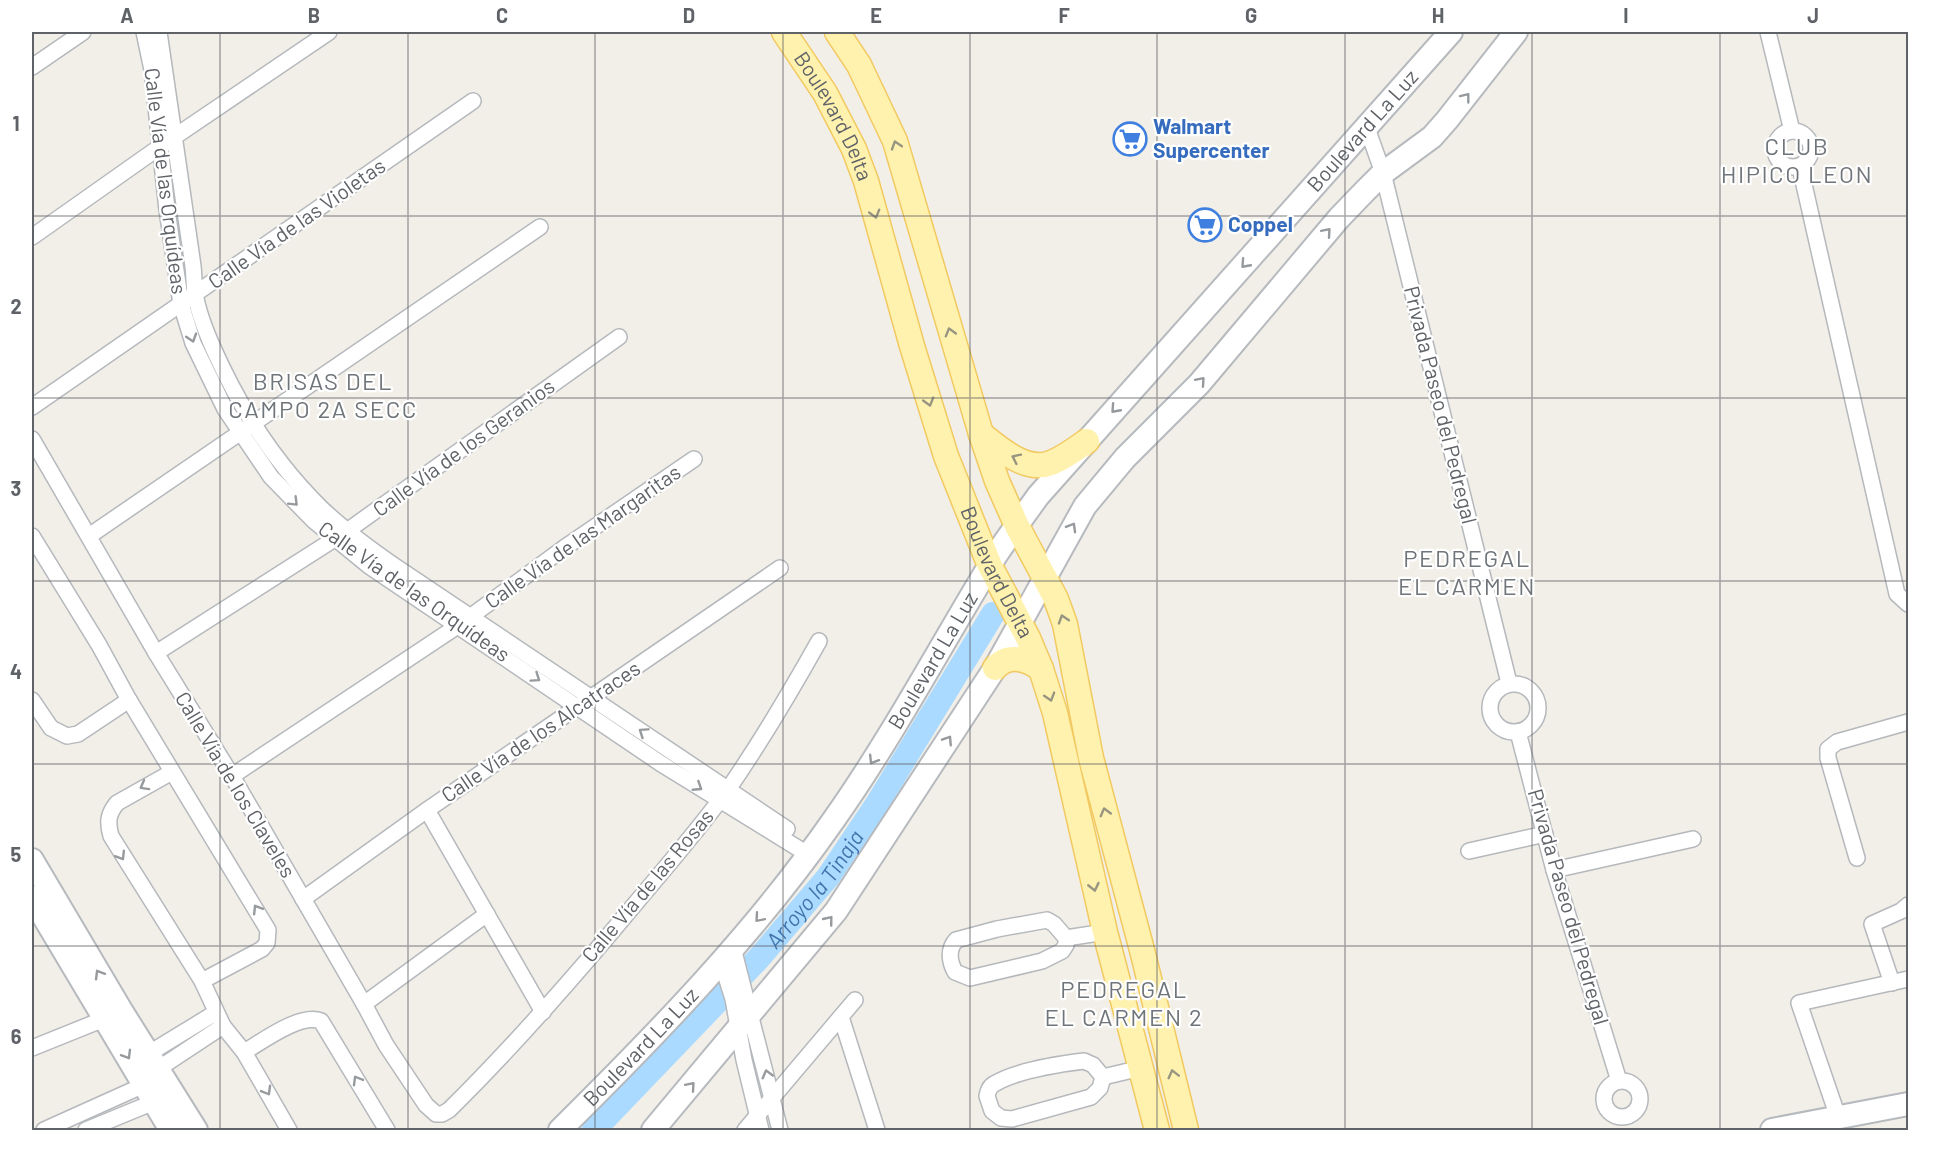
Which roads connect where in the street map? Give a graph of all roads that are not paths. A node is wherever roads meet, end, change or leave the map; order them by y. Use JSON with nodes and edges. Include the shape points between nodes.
{"nodes":[{"id":1,"x":83,"y":32,"type":"edge"},
{"id":2,"x":144,"y":32,"type":"edge"},
{"id":3,"x":159,"y":32,"type":"edge"},
{"id":4,"x":329,"y":32,"type":"edge"},
{"id":5,"x":784,"y":32,"type":"edge"},
{"id":6,"x":837,"y":32,"type":"edge"},
{"id":7,"x":1452,"y":32,"type":"edge"},
{"id":8,"x":1516,"y":32,"type":"edge"},
{"id":9,"x":1768,"y":32,"type":"edge"},
{"id":10,"x":32,"y":67,"type":"edge"},
{"id":11,"x":473,"y":101,"type":"dead end"},
{"id":12,"x":1367,"y":128,"type":"junction"},
{"id":13,"x":1792,"y":130,"type":"junction"},
{"id":14,"x":175,"y":137,"type":"junction"},
{"id":15,"x":161,"y":146,"type":"junction"},
{"id":16,"x":1800,"y":167,"type":"junction"},
{"id":17,"x":1383,"y":173,"type":"junction"},
{"id":18,"x":540,"y":227,"type":"dead end"},
{"id":19,"x":32,"y":237,"type":"edge"},
{"id":20,"x":195,"y":294,"type":"junction"},
{"id":21,"x":181,"y":304,"type":"junction"},
{"id":22,"x":620,"y":337,"type":"dead end"},
{"id":23,"x":32,"y":408,"type":"edge"},
{"id":24,"x":246,"y":428,"type":"junction"},
{"id":25,"x":981,"y":434,"type":"junction"},
{"id":26,"x":32,"y":439,"type":"edge"},
{"id":27,"x":1087,"y":441,"type":"junction"},
{"id":28,"x":694,"y":459,"type":"dead end"},
{"id":29,"x":1017,"y":526,"type":"junction"},
{"id":30,"x":32,"y":536,"type":"edge"},
{"id":31,"x":89,"y":536,"type":"junction"},
{"id":32,"x":341,"y":536,"type":"junction"},
{"id":33,"x":990,"y":566,"type":"junction"},
{"id":34,"x":780,"y":568,"type":"dead end"},
{"id":35,"x":1046,"y":579,"type":"junction"},
{"id":36,"x":1908,"y":604,"type":"edge"},
{"id":37,"x":465,"y":621,"type":"junction"},
{"id":38,"x":1020,"y":623,"type":"junction"},
{"id":39,"x":819,"y":641,"type":"dead end"},
{"id":40,"x":156,"y":653,"type":"junction"},
{"id":41,"x":995,"y":668,"type":"junction"},
{"id":42,"x":1041,"y":669,"type":"junction"},
{"id":43,"x":1509,"y":683,"type":"junction"},
{"id":44,"x":32,"y":700,"type":"edge"},
{"id":45,"x":129,"y":700,"type":"junction"},
{"id":46,"x":585,"y":702,"type":"junction"},
{"id":47,"x":1908,"y":722,"type":"edge"},
{"id":48,"x":1518,"y":732,"type":"junction"},
{"id":49,"x":172,"y":772,"type":"junction"},
{"id":50,"x":232,"y":776,"type":"junction"},
{"id":51,"x":723,"y":795,"type":"junction"},
{"id":52,"x":427,"y":810,"type":"junction"},
{"id":53,"x":1545,"y":834,"type":"junction"},
{"id":54,"x":1693,"y":839,"type":"dead end"},
{"id":55,"x":812,"y":851,"type":"junction"},
{"id":56,"x":1469,"y":851,"type":"dead end"},
{"id":57,"x":1857,"y":858,"type":"dead end"},
{"id":58,"x":34,"y":868,"type":"edge"},
{"id":59,"x":1554,"y":870,"type":"junction"},
{"id":60,"x":32,"y":897,"type":"edge"},
{"id":61,"x":303,"y":899,"type":"junction"},
{"id":62,"x":1908,"y":905,"type":"edge"},
{"id":63,"x":487,"y":914,"type":"junction"},
{"id":64,"x":1105,"y":932,"type":"junction"},
{"id":65,"x":1066,"y":938,"type":"junction"},
{"id":66,"x":1142,"y":950,"type":"junction"},
{"id":67,"x":1112,"y":958,"type":"junction"},
{"id":68,"x":730,"y":962,"type":"junction"},
{"id":69,"x":1908,"y":979,"type":"edge"},
{"id":70,"x":202,"y":981,"type":"junction"},
{"id":71,"x":1892,"y":983,"type":"junction"},
{"id":72,"x":855,"y":1000,"type":"dead end"},
{"id":73,"x":364,"y":1004,"type":"junction"},
{"id":74,"x":543,"y":1012,"type":"junction"},
{"id":75,"x":113,"y":1015,"type":"junction"},
{"id":76,"x":841,"y":1017,"type":"junction"},
{"id":77,"x":219,"y":1019,"type":"junction"},
{"id":78,"x":744,"y":1023,"type":"junction"},
{"id":79,"x":32,"y":1048,"type":"edge"},
{"id":80,"x":244,"y":1052,"type":"junction"},
{"id":81,"x":1141,"y":1068,"type":"junction"},
{"id":82,"x":151,"y":1077,"type":"junction"},
{"id":83,"x":1104,"y":1077,"type":"junction"},
{"id":84,"x":1619,"y":1081,"type":"dead end"},
{"id":85,"x":773,"y":1098,"type":"junction"},
{"id":86,"x":1908,"y":1104,"type":"edge"},
{"id":87,"x":449,"y":1110,"type":"joint"},
{"id":88,"x":1838,"y":1118,"type":"junction"},
{"id":89,"x":78,"y":1124,"type":"edge"},
{"id":90,"x":759,"y":1124,"type":"edge"},
{"id":91,"x":44,"y":1131,"type":"edge"},
{"id":92,"x":86,"y":1131,"type":"edge"},
{"id":93,"x":171,"y":1131,"type":"edge"},
{"id":94,"x":196,"y":1131,"type":"edge"},
{"id":95,"x":290,"y":1131,"type":"edge"},
{"id":96,"x":387,"y":1131,"type":"edge"},
{"id":97,"x":560,"y":1131,"type":"edge"},
{"id":98,"x":653,"y":1131,"type":"edge"},
{"id":99,"x":745,"y":1131,"type":"edge"},
{"id":100,"x":780,"y":1131,"type":"edge"},
{"id":101,"x":877,"y":1131,"type":"edge"},
{"id":102,"x":1157,"y":1131,"type":"edge"},
{"id":103,"x":1186,"y":1131,"type":"edge"},
{"id":104,"x":1772,"y":1131,"type":"edge"}],
"edges":[{"from":1,"to":10,"type":"street"},
{"from":2,"to":15,"type":"street","name":"Calle Vía de las Orquídeas"},
{"from":3,"to":14,"type":"street","name":"Calle Vía de las Orquídeas"},
{"from":4,"to":14,"type":"street"},
{"from":5,"to":33,"type":"main road","name":"Boulevard Delta","one_way":true,"via":[[825,93],[854,149],[932,414]]},
{"from":25,"to":6,"type":"main road","name":"Boulevard Delta","one_way":true,"via":[[895,141],[859,65]]},
{"from":7,"to":12,"type":"main road","name":"Boulevard La Luz"},
{"from":17,"to":8,"type":"main road","name":"Boulevard La Luz","one_way":true,"via":[[1432,136]]},
{"from":9,"to":13,"type":"street"},
{"from":11,"to":20,"type":"street","name":"Calle Vía de las Violetas"},
{"from":12,"to":17,"type":"street","name":"Privada Paseo del Pedregal"},
{"from":12,"to":27,"type":"main road","name":"Boulevard La Luz","one_way":true},
{"from":13,"to":16,"type":"street","via":[[1810,140],[1809,160]]},
{"from":13,"to":16,"type":"street","via":[[1783,133],[1774,149],[1782,165]]},
{"from":14,"to":15,"type":"street"},
{"from":14,"to":20,"type":"street","name":"Calle Vía de las Orquídeas"},
{"from":15,"to":19,"type":"street"},
{"from":15,"to":21,"type":"street","name":"Calle Vía de las Orquídeas"},
{"from":16,"to":36,"type":"street","via":[[1898,594]]},
{"from":35,"to":17,"type":"main road","name":"Boulevard La Luz","one_way":true,"via":[[1070,531],[1102,484],[1199,384],[1339,218]]},
{"from":17,"to":43,"type":"street","name":"Privada Paseo del Pedregal"},
{"from":18,"to":24,"type":"street"},
{"from":20,"to":21,"type":"street","name":"Calle Vía de las Violetas"},
{"from":20,"to":24,"type":"street","name":"Calle Vía de las Orquídeas","via":[[204,327]]},
{"from":21,"to":23,"type":"street","name":"Calle Vía de las Violetas"},
{"from":21,"to":24,"type":"street","name":"Calle Vía de las Orquídeas","one_way":true,"via":[[193,343],[225,409]]},
{"from":22,"to":32,"type":"street","name":"Calle Vía de los Geranios"},
{"from":24,"to":31,"type":"street"},
{"from":24,"to":32,"type":"street","name":"Calle Vía de las Orquídeas"},
{"from":27,"to":25,"type":"main road","one_way":true,"via":[[1049,465],[1033,465],[1020,461]]},
{"from":25,"to":29,"type":"main road","name":"Boulevard Delta"},
{"from":26,"to":31,"type":"street","name":"Calle Vía de los Claveles"},
{"from":27,"to":29,"type":"main road","name":"Boulevard La Luz"},
{"from":28,"to":37,"type":"street","name":"Calle Vía de las Margaritas"},
{"from":29,"to":33,"type":"main road","name":"Boulevard La Luz"},
{"from":29,"to":35,"type":"main road","name":"Boulevard Delta"},
{"from":30,"to":45,"type":"street"},
{"from":31,"to":40,"type":"street","name":"Calle Vía de los Claveles"},
{"from":32,"to":37,"type":"street","name":"Calle Vía de las Orquídeas","via":[[396,567]]},
{"from":32,"to":40,"type":"street","name":"Calle Vía de los Geranios"},
{"from":33,"to":38,"type":"main road","name":"Boulevard Delta"},
{"from":33,"to":55,"type":"main road","name":"Boulevard La Luz","one_way":true,"via":[[900,719]]},
{"from":34,"to":46,"type":"street","name":"Calle Vía de los Alcatraces"},
{"from":35,"to":38,"type":"main road","name":"Boulevard La Luz"},
{"from":66,"to":35,"type":"main road","name":"Boulevard Delta","one_way":true,"via":[[1091,758],[1065,624]]},
{"from":37,"to":46,"type":"street","name":"Calle Vía de las Orquídeas"},
{"from":37,"to":50,"type":"street","name":"Calle Vía de las Margaritas"},
{"from":38,"to":41,"type":"main road","name":"Boulevard La Luz"},
{"from":38,"to":42,"type":"main road","name":"Boulevard Delta"},
{"from":39,"to":51,"type":"street","name":"Calle Vía de las Rosas"},
{"from":40,"to":50,"type":"street","name":"Calle Vía de los Claveles"},
{"from":41,"to":42,"type":"main road","via":[[1014,659],[1031,662]]},
{"from":78,"to":41,"type":"main road","name":"Boulevard La Luz","one_way":true,"via":[[836,911]]},
{"from":42,"to":64,"type":"main road","name":"Boulevard Delta","one_way":true,"via":[[1055,713]]},
{"from":43,"to":48,"type":"street","via":[[1492,696],[1491,718],[1508,732]]},
{"from":43,"to":48,"type":"street","via":[[1530,689],[1536,698],[1536,719]]},
{"from":44,"to":45,"type":"street","via":[[51,728],[67,736],[78,734]]},
{"from":45,"to":49,"type":"street"},
{"from":46,"to":51,"type":"street","name":"Calle Vía de las Orquídeas"},
{"from":46,"to":52,"type":"street","name":"Calle Vía de los Alcatraces"},
{"from":47,"to":57,"type":"street","via":[[1837,742],[1828,749]]},
{"from":48,"to":53,"type":"street","name":"Privada Paseo del Pedregal"},
{"from":49,"to":70,"type":"street","one_way":true,"via":[[117,803],[111,810],[108,826],[116,847]]},
{"from":70,"to":49,"type":"street","one_way":true,"via":[[262,949],[268,936],[264,922]]},
{"from":50,"to":61,"type":"street","name":"Calle Vía de los Claveles"},
{"from":51,"to":55,"type":"street","name":"Calle Vía de las Orquídeas"},
{"from":51,"to":74,"type":"street","name":"Calle Vía de las Rosas"},
{"from":52,"to":61,"type":"street","name":"Calle Vía de los Alcatraces"},
{"from":52,"to":63,"type":"street"},
{"from":53,"to":56,"type":"street"},
{"from":53,"to":59,"type":"street","name":"Privada Paseo del Pedregal"},
{"from":54,"to":59,"type":"street"},
{"from":55,"to":68,"type":"main road","name":"Boulevard La Luz","one_way":true},
{"from":75,"to":58,"type":"main road","one_way":true},
{"from":59,"to":84,"type":"street","name":"Privada Paseo del Pedregal"},
{"from":60,"to":75,"type":"main road"},
{"from":61,"to":73,"type":"street","name":"Calle Vía de los Claveles"},
{"from":62,"to":71,"type":"street","via":[[1872,924]]},
{"from":63,"to":73,"type":"street"},
{"from":63,"to":74,"type":"street"},
{"from":64,"to":65,"type":"street"},
{"from":64,"to":67,"type":"main road","name":"Boulevard Delta"},
{"from":65,"to":65,"type":"street","via":[[1047,920],[1031,922],[960,938],[952,945],[951,962],[955,972],[970,978],[1050,958],[1062,951]]},
{"from":66,"to":67,"type":"main road"},
{"from":103,"to":66,"type":"main road","name":"Boulevard Delta","one_way":true},
{"from":67,"to":81,"type":"main road","name":"Boulevard Delta"},
{"from":68,"to":78,"type":"street"},
{"from":68,"to":97,"type":"main road","name":"Boulevard La Luz","via":[[659,1028]]},
{"from":69,"to":71,"type":"street"},
{"from":70,"to":77,"type":"street"},
{"from":71,"to":88,"type":"street","via":[[1799,1003]]},
{"from":72,"to":76,"type":"street"},
{"from":73,"to":87,"type":"street","name":"Calle Vía de los Claveles","via":[[426,1105],[436,1114]]},
{"from":74,"to":87,"type":"street","name":"Calle Vía de las Rosas"},
{"from":75,"to":79,"type":"street"},
{"from":75,"to":82,"type":"main road"},
{"from":75,"to":82,"type":"main road","one_way":true},
{"from":76,"to":85,"type":"street"},
{"from":76,"to":101,"type":"street"},
{"from":77,"to":80,"type":"street"},
{"from":77,"to":82,"type":"street"},
{"from":85,"to":78,"type":"street","one_way":true},
{"from":78,"to":90,"type":"street"},
{"from":98,"to":78,"type":"main road","name":"Boulevard La Luz","one_way":true},
{"from":80,"to":95,"type":"street","one_way":true},
{"from":96,"to":80,"type":"street","one_way":true,"via":[[321,1022],[309,1019],[296,1023]]},
{"from":81,"to":83,"type":"street"},
{"from":81,"to":102,"type":"main road","name":"Boulevard Delta"},
{"from":82,"to":89,"type":"street"},
{"from":82,"to":92,"type":"street"},
{"from":82,"to":93,"type":"main road"},
{"from":82,"to":94,"type":"main road"},
{"from":83,"to":83,"type":"street","via":[[1084,1061],[1054,1066],[994,1084],[988,1091],[988,1101],[1000,1118],[1012,1119],[1091,1098]]},
{"from":85,"to":90,"type":"street"},
{"from":85,"to":100,"type":"street"},
{"from":86,"to":88,"type":"main road"},
{"from":88,"to":104,"type":"main road"},
{"from":89,"to":91,"type":"street"},
{"from":90,"to":99,"type":"street"}]}
